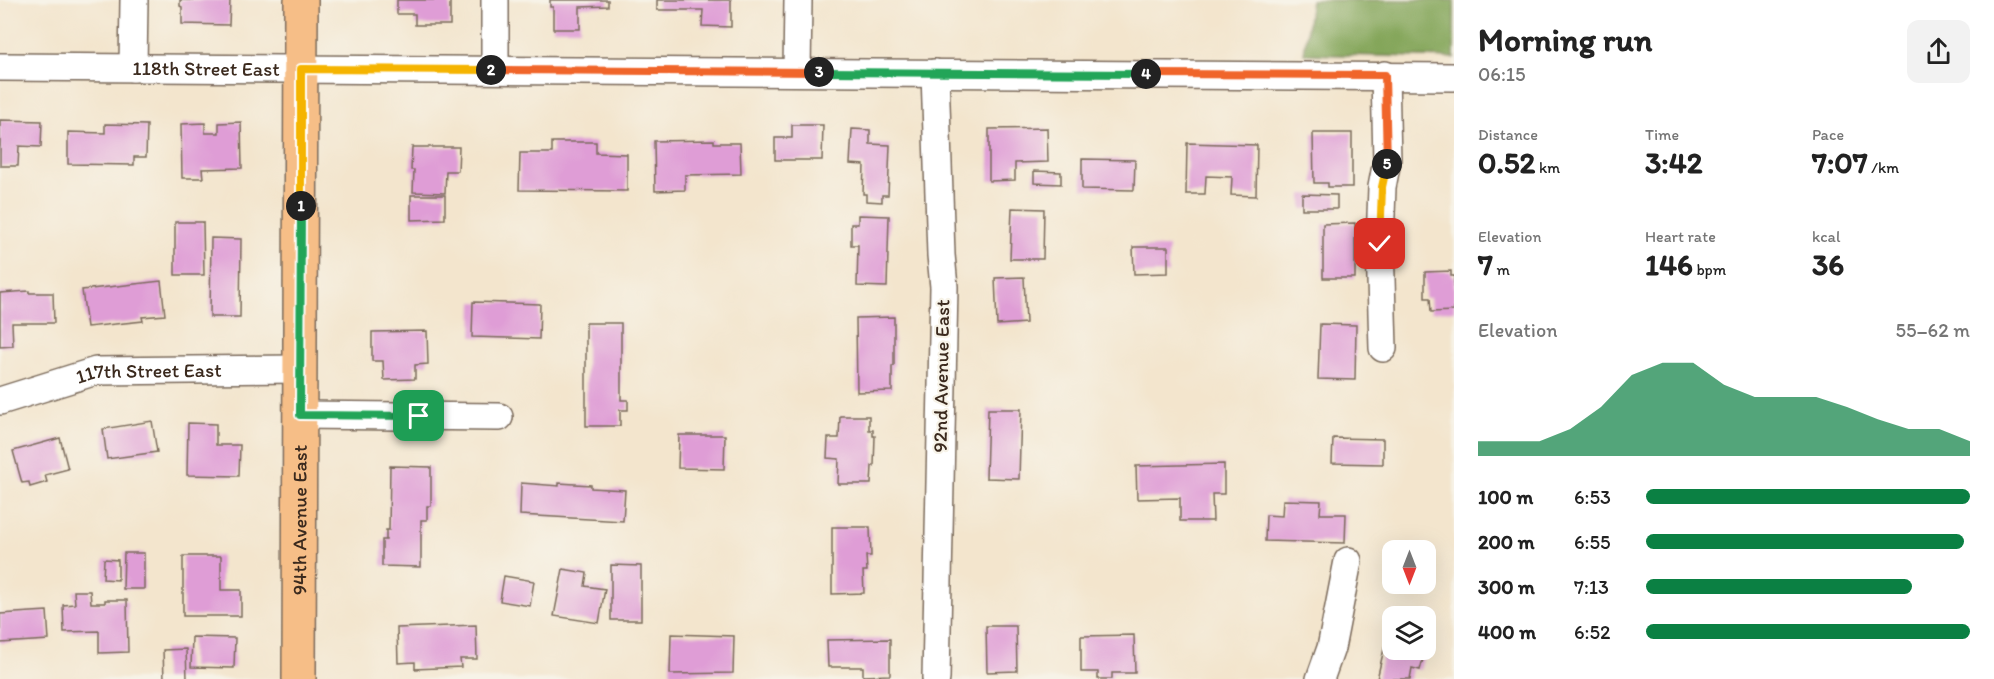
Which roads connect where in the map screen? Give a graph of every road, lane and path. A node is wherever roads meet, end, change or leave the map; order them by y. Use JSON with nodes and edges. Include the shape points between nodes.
{"nodes":[{"id":1,"x":134,"y":0,"type":"edge"},
{"id":2,"x":301,"y":0,"type":"edge"},
{"id":3,"x":495,"y":0,"type":"edge"},
{"id":4,"x":798,"y":0,"type":"edge"},
{"id":5,"x":0,"y":67,"type":"edge"},
{"id":6,"x":133,"y":68,"type":"junction"},
{"id":7,"x":301,"y":69,"type":"junction"},
{"id":8,"x":495,"y":70,"type":"junction"},
{"id":9,"x":798,"y":72,"type":"junction"},
{"id":10,"x":935,"y":73,"type":"junction"},
{"id":11,"x":1385,"y":75,"type":"junction"},
{"id":12,"x":1454,"y":77,"type":"edge"},
{"id":13,"x":1383,"y":348,"type":"dead end"},
{"id":14,"x":300,"y":369,"type":"junction"},
{"id":15,"x":0,"y":401,"type":"edge"},
{"id":16,"x":300,"y":415,"type":"junction"},
{"id":17,"x":499,"y":417,"type":"dead end"},
{"id":18,"x":1348,"y":561,"type":"dead end"},
{"id":19,"x":299,"y":679,"type":"edge"},
{"id":20,"x":936,"y":679,"type":"edge"},
{"id":21,"x":1320,"y":679,"type":"edge"}],
"edges":[{"from":1,"to":6,"type":"street"},
{"from":2,"to":7,"type":"main road","name":"94th Avenue East"},
{"from":3,"to":8,"type":"street"},
{"from":4,"to":9,"type":"street"},
{"from":5,"to":6,"type":"street","name":"118th Street East"},
{"from":6,"to":7,"type":"street","name":"118th Street East"},
{"from":7,"to":8,"type":"street","name":"118th Street East"},
{"from":7,"to":14,"type":"main road","name":"94th Avenue East"},
{"from":8,"to":9,"type":"street","name":"118th Street East"},
{"from":9,"to":10,"type":"street","name":"118th Street East"},
{"from":10,"to":11,"type":"street","name":"118th Street East"},
{"from":10,"to":20,"type":"street","name":"92nd Avenue East","via":[[944,287]]},
{"from":11,"to":12,"type":"street","name":"118th Street East"},
{"from":11,"to":13,"type":"street","via":[[1387,161],[1380,244]]},
{"from":14,"to":15,"type":"street","name":"117th Street East","via":[[96,371]]},
{"from":14,"to":16,"type":"main road","name":"94th Avenue East"},
{"from":16,"to":17,"type":"street"},
{"from":16,"to":19,"type":"main road","name":"94th Avenue East"},
{"from":18,"to":21,"type":"street"}]}
